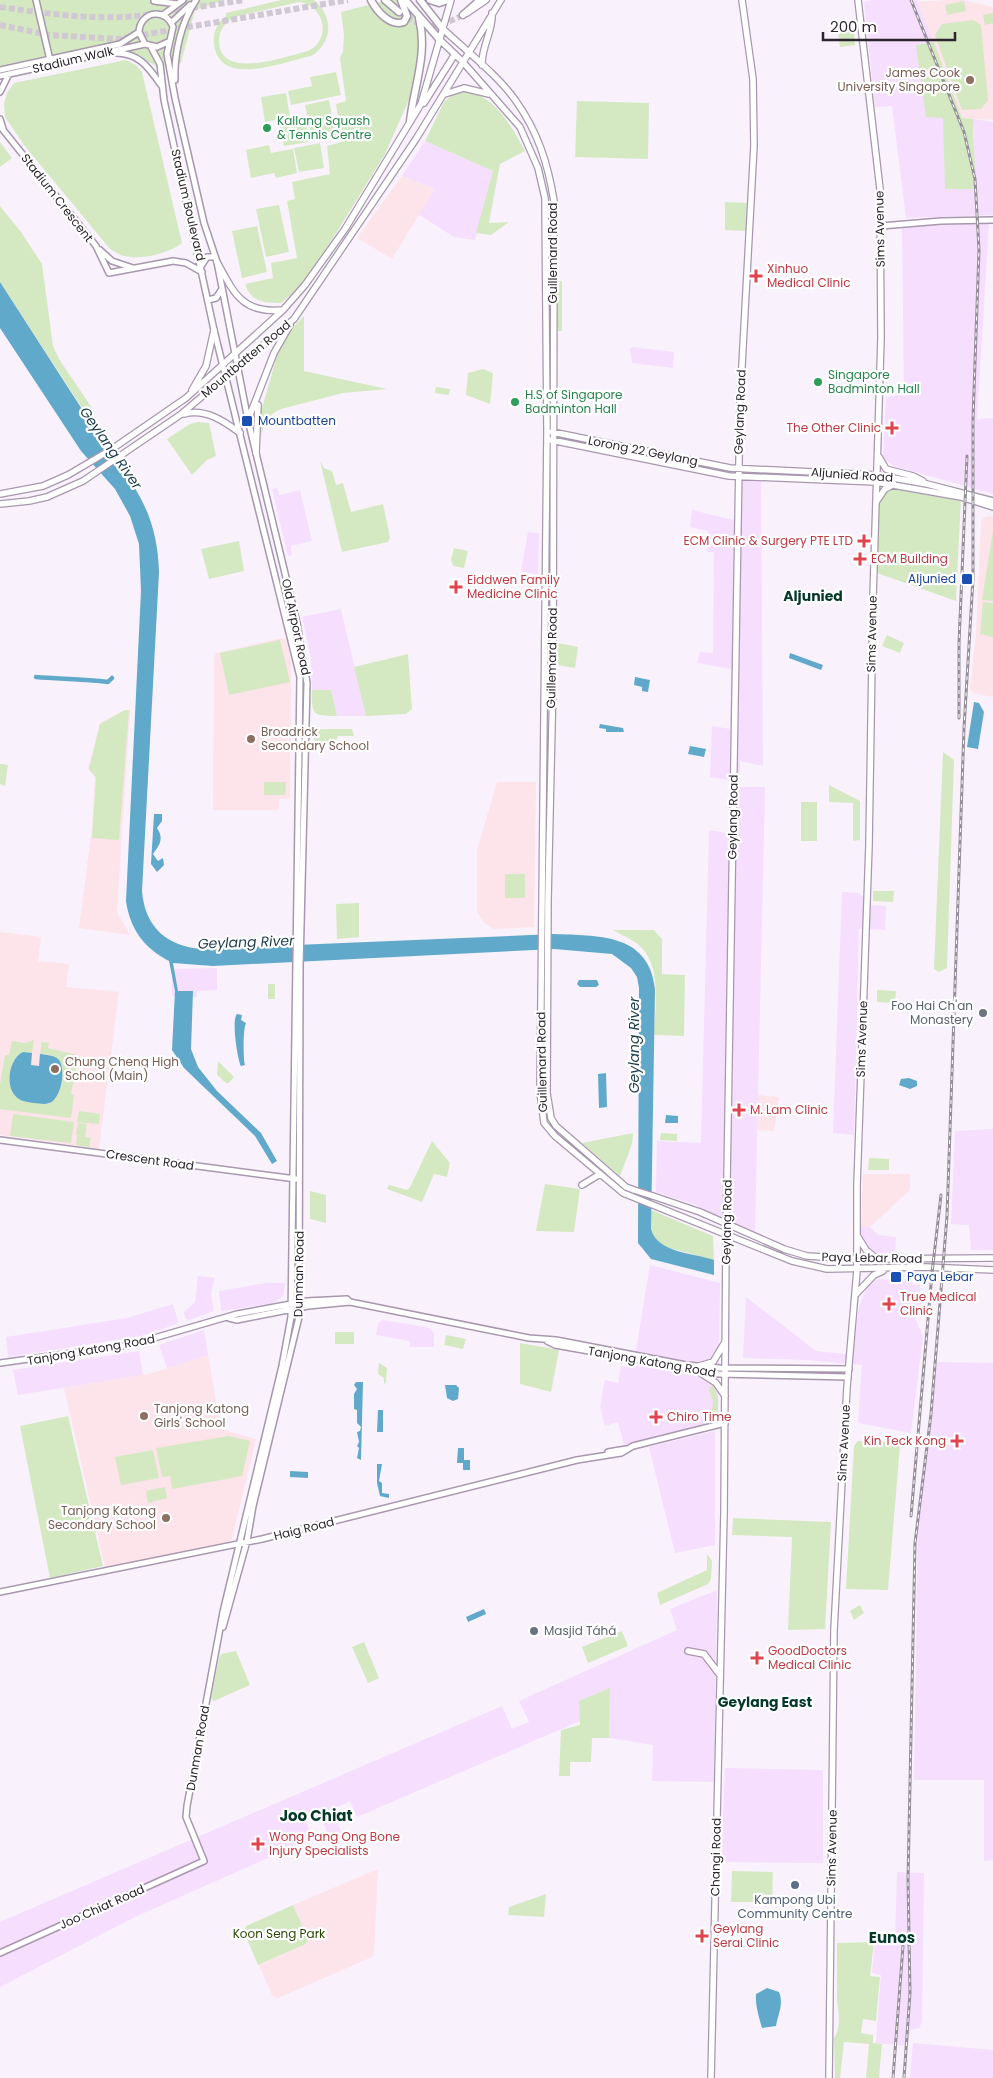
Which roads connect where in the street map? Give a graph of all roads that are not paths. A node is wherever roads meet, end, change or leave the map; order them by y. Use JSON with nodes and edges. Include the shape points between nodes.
{"nodes":[{"id":1,"x":36,"y":0,"type":"edge"},
{"id":2,"x":183,"y":0,"type":"edge"},
{"id":3,"x":196,"y":0,"type":"edge"},
{"id":4,"x":371,"y":0,"type":"edge"},
{"id":5,"x":385,"y":0,"type":"edge"},
{"id":6,"x":402,"y":0,"type":"edge"},
{"id":7,"x":405,"y":0,"type":"edge"},
{"id":8,"x":420,"y":0,"type":"edge"},
{"id":9,"x":430,"y":0,"type":"edge"},
{"id":10,"x":449,"y":0,"type":"edge"},
{"id":11,"x":480,"y":0,"type":"edge"},
{"id":12,"x":486,"y":0,"type":"edge"},
{"id":13,"x":501,"y":0,"type":"edge"},
{"id":14,"x":742,"y":0,"type":"edge"},
{"id":15,"x":858,"y":0,"type":"edge"},
{"id":16,"x":154,"y":1,"type":"edge"},
{"id":17,"x":178,"y":4,"type":"junction"},
{"id":18,"x":399,"y":12,"type":"tunnel mouth"},
{"id":19,"x":492,"y":13,"type":"junction"},
{"id":20,"x":164,"y":15,"type":"junction"},
{"id":21,"x":463,"y":15,"type":"joint"},
{"id":22,"x":419,"y":18,"type":"junction"},
{"id":23,"x":171,"y":22,"type":"junction"},
{"id":24,"x":442,"y":28,"type":"junction"},
{"id":25,"x":139,"y":32,"type":"junction"},
{"id":26,"x":440,"y":40,"type":"junction"},
{"id":27,"x":168,"y":42,"type":"junction"},
{"id":28,"x":148,"y":45,"type":"junction"},
{"id":29,"x":468,"y":52,"type":"junction"},
{"id":30,"x":100,"y":54,"type":"junction"},
{"id":31,"x":455,"y":54,"type":"junction"},
{"id":32,"x":50,"y":60,"type":"junction"},
{"id":33,"x":462,"y":61,"type":"junction"},
{"id":34,"x":484,"y":67,"type":"junction"},
{"id":35,"x":14,"y":68,"type":"junction"},
{"id":36,"x":0,"y":70,"type":"edge"},
{"id":37,"x":8,"y":74,"type":"junction"},
{"id":38,"x":0,"y":76,"type":"edge"},
{"id":39,"x":162,"y":85,"type":"junction"},
{"id":40,"x":0,"y":92,"type":"edge"},
{"id":41,"x":490,"y":94,"type":"junction"},
{"id":42,"x":442,"y":97,"type":"junction"},
{"id":43,"x":175,"y":98,"type":"junction"},
{"id":44,"x":422,"y":104,"type":"junction"},
{"id":45,"x":0,"y":119,"type":"edge"},
{"id":46,"x":410,"y":121,"type":"junction"},
{"id":47,"x":1,"y":127,"type":"edge"},
{"id":48,"x":993,"y":220,"type":"edge"},
{"id":49,"x":881,"y":224,"type":"junction"},
{"id":50,"x":96,"y":246,"type":"junction"},
{"id":51,"x":216,"y":259,"type":"junction"},
{"id":52,"x":136,"y":269,"type":"junction"},
{"id":53,"x":202,"y":269,"type":"junction"},
{"id":54,"x":222,"y":287,"type":"junction"},
{"id":55,"x":208,"y":300,"type":"junction"},
{"id":56,"x":283,"y":310,"type":"junction"},
{"id":57,"x":294,"y":319,"type":"junction"},
{"id":58,"x":214,"y":330,"type":"junction"},
{"id":59,"x":234,"y":355,"type":"junction"},
{"id":60,"x":224,"y":365,"type":"junction"},
{"id":61,"x":237,"y":367,"type":"junction"},
{"id":62,"x":227,"y":376,"type":"junction"},
{"id":63,"x":262,"y":388,"type":"junction"},
{"id":64,"x":186,"y":398,"type":"junction"},
{"id":65,"x":180,"y":415,"type":"junction"},
{"id":66,"x":248,"y":420,"type":"junction"},
{"id":67,"x":550,"y":432,"type":"junction"},
{"id":68,"x":240,"y":433,"type":"junction"},
{"id":69,"x":550,"y":440,"type":"junction"},
{"id":70,"x":877,"y":451,"type":"junction"},
{"id":71,"x":256,"y":452,"type":"junction"},
{"id":72,"x":738,"y":469,"type":"junction"},
{"id":73,"x":738,"y":477,"type":"junction"},
{"id":74,"x":876,"y":478,"type":"junction"},
{"id":75,"x":894,"y":484,"type":"junction"},
{"id":76,"x":927,"y":484,"type":"junction"},
{"id":77,"x":0,"y":494,"type":"edge"},
{"id":78,"x":993,"y":501,"type":"edge"},
{"id":79,"x":0,"y":504,"type":"edge"},
{"id":80,"x":875,"y":504,"type":"junction"},
{"id":81,"x":993,"y":507,"type":"edge"},
{"id":82,"x":299,"y":944,"type":"junction"},
{"id":83,"x":544,"y":952,"type":"junction"},
{"id":84,"x":298,"y":965,"type":"junction"},
{"id":85,"x":0,"y":1140,"type":"edge"},
{"id":86,"x":600,"y":1174,"type":"junction"},
{"id":87,"x":293,"y":1179,"type":"junction"},
{"id":88,"x":299,"y":1180,"type":"junction"},
{"id":89,"x":582,"y":1185,"type":"dead end"},
{"id":90,"x":727,"y":1222,"type":"junction"},
{"id":91,"x":856,"y":1231,"type":"junction"},
{"id":92,"x":726,"y":1234,"type":"junction"},
{"id":93,"x":993,"y":1258,"type":"edge"},
{"id":94,"x":857,"y":1259,"type":"junction"},
{"id":95,"x":877,"y":1259,"type":"junction"},
{"id":96,"x":886,"y":1269,"type":"junction"},
{"id":97,"x":857,"y":1270,"type":"junction"},
{"id":98,"x":993,"y":1270,"type":"edge"},
{"id":99,"x":855,"y":1295,"type":"junction"},
{"id":100,"x":299,"y":1306,"type":"junction"},
{"id":101,"x":292,"y":1307,"type":"junction"},
{"id":102,"x":726,"y":1340,"type":"junction"},
{"id":103,"x":0,"y":1365,"type":"edge"},
{"id":104,"x":699,"y":1369,"type":"junction"},
{"id":105,"x":849,"y":1370,"type":"junction"},
{"id":106,"x":726,"y":1371,"type":"junction"},
{"id":107,"x":848,"y":1376,"type":"junction"},
{"id":108,"x":725,"y":1396,"type":"junction"},
{"id":109,"x":725,"y":1423,"type":"junction"},
{"id":110,"x":247,"y":1541,"type":"junction"},
{"id":111,"x":239,"y":1543,"type":"junction"},
{"id":112,"x":0,"y":1592,"type":"edge"},
{"id":113,"x":221,"y":1633,"type":"junction"},
{"id":114,"x":722,"y":1635,"type":"joint"},
{"id":115,"x":688,"y":1650,"type":"dead end"},
{"id":116,"x":720,"y":1675,"type":"junction"},
{"id":117,"x":204,"y":1861,"type":"joint"},
{"id":118,"x":0,"y":1954,"type":"edge"},
{"id":119,"x":711,"y":2078,"type":"edge"},
{"id":120,"x":829,"y":2078,"type":"edge"}],
"edges":[{"from":1,"to":32,"type":"street","name":"Stadium Walk"},
{"from":2,"to":17,"type":"street"},
{"from":3,"to":23,"type":"street"},
{"from":3,"to":43,"type":"street","via":[[188,12],[175,58]]},
{"from":4,"to":6,"type":"highway","via":[[382,14],[399,24],[407,16]]},
{"from":5,"to":18,"type":"highway"},
{"from":7,"to":22,"type":"highway"},
{"from":8,"to":24,"type":"highway"},
{"from":9,"to":10,"type":"highway","via":[[439,3]]},
{"from":10,"to":24,"type":"main road","name":"Mountbatten Road"},
{"from":11,"to":21,"type":"highway"},
{"from":12,"to":21,"type":"main road"},
{"from":13,"to":19,"type":"main road","name":"Mountbatten Road"},
{"from":14,"to":72,"type":"main road","name":"Geylang Road","via":[[753,79],[754,145],[741,355]]},
{"from":15,"to":49,"type":"main road","name":"Sims Avenue"},
{"from":16,"to":17,"type":"street"},
{"from":17,"to":20,"type":"street"},
{"from":19,"to":29,"type":"main road","name":"Mountbatten Road"},
{"from":19,"to":34,"type":"main road","via":[[484,46]]},
{"from":20,"to":23,"type":"street"},
{"from":20,"to":25,"type":"street","via":[[146,17]]},
{"from":22,"to":26,"type":"highway"},
{"from":22,"to":46,"type":"highway","via":[[423,38],[422,59]]},
{"from":23,"to":27,"type":"street","name":"Stadium Boulevard","via":[[173,31]]},
{"from":24,"to":26,"type":"main road","name":"Mountbatten Road"},
{"from":24,"to":29,"type":"main road","name":"Guillemard Road"},
{"from":25,"to":28,"type":"street","name":"Stadium Boulevard"},
{"from":25,"to":32,"type":"street","name":"Stadium Walk","via":[[120,44]]},
{"from":26,"to":31,"type":"main road","name":"Guillemard Road"},
{"from":26,"to":44,"type":"main road","name":"Mountbatten Road"},
{"from":27,"to":28,"type":"street","via":[[163,46]]},
{"from":27,"to":43,"type":"street","name":"Stadium Boulevard"},
{"from":28,"to":30,"type":"street","name":"Stadium Walk"},
{"from":28,"to":39,"type":"street","name":"Stadium Boulevard","via":[[158,57]]},
{"from":29,"to":31,"type":"main road"},
{"from":29,"to":33,"type":"main road","name":"Mountbatten Road"},
{"from":29,"to":34,"type":"main road","name":"Guillemard Road"},
{"from":30,"to":37,"type":"street","name":"Stadium Walk"},
{"from":30,"to":39,"type":"street","via":[[123,53],[139,58]]},
{"from":31,"to":33,"type":"main road","name":"Guillemard Road"},
{"from":31,"to":44,"type":"main road"},
{"from":32,"to":35,"type":"street","name":"Stadium Walk"},
{"from":33,"to":41,"type":"main road","name":"Guillemard Road"},
{"from":33,"to":42,"type":"main road","name":"Mountbatten Road"},
{"from":34,"to":67,"type":"main road","name":"Guillemard Road","via":[[520,107],[548,167],[554,201]]},
{"from":35,"to":36,"type":"street","name":"Stadium Walk"},
{"from":35,"to":37,"type":"street"},
{"from":37,"to":38,"type":"street","name":"Stadium Walk"},
{"from":37,"to":40,"type":"street"},
{"from":39,"to":53,"type":"street","name":"Stadium Boulevard"},
{"from":41,"to":42,"type":"main road","via":[[464,88],[448,91]]},
{"from":41,"to":67,"type":"main road","name":"Guillemard Road","via":[[520,127],[538,168],[545,198]]},
{"from":42,"to":57,"type":"main road","name":"Mountbatten Road"},
{"from":43,"to":51,"type":"street","name":"Stadium Boulevard","via":[[204,223]]},
{"from":44,"to":46,"type":"main road","name":"Mountbatten Road"},
{"from":45,"to":47,"type":"street"},
{"from":46,"to":56,"type":"main road","name":"Mountbatten Road","via":[[345,228]]},
{"from":47,"to":50,"type":"street","name":"Stadium Crescent"},
{"from":48,"to":49,"type":"street"},
{"from":49,"to":70,"type":"main road","name":"Sims Avenue"},
{"from":50,"to":52,"type":"street","via":[[112,261]]},
{"from":50,"to":52,"type":"street","name":"Stadium Crescent","via":[[108,273]]},
{"from":51,"to":53,"type":"street","via":[[207,257]]},
{"from":51,"to":54,"type":"street","name":"Stadium Boulevard"},
{"from":51,"to":56,"type":"main road","via":[[236,296],[244,303],[260,311]]},
{"from":52,"to":53,"type":"street","via":[[173,261]]},
{"from":53,"to":55,"type":"street","name":"Stadium Boulevard"},
{"from":54,"to":55,"type":"street","via":[[219,296]]},
{"from":54,"to":59,"type":"street","name":"Stadium Boulevard"},
{"from":55,"to":58,"type":"street","name":"Stadium Boulevard"},
{"from":56,"to":59,"type":"main road","name":"Mountbatten Road"},
{"from":57,"to":61,"type":"main road","name":"Mountbatten Road"},
{"from":57,"to":63,"type":"main road","via":[[274,353]]},
{"from":58,"to":60,"type":"street","name":"Stadium Boulevard"},
{"from":58,"to":64,"type":"main road","via":[[203,374]]},
{"from":59,"to":60,"type":"main road","name":"Mountbatten Road"},
{"from":59,"to":61,"type":"street","name":"Old Airport Road"},
{"from":60,"to":62,"type":"street","name":"Old Airport Road"},
{"from":60,"to":64,"type":"main road","name":"Mountbatten Road"},
{"from":61,"to":62,"type":"main road","name":"Mountbatten Road"},
{"from":61,"to":66,"type":"street","name":"Old Airport Road"},
{"from":62,"to":65,"type":"main road","name":"Mountbatten Road"},
{"from":62,"to":68,"type":"street","name":"Old Airport Road"},
{"from":63,"to":66,"type":"main road"},
{"from":63,"to":71,"type":"main road","via":[[257,412]]},
{"from":64,"to":77,"type":"main road","name":"Mountbatten Road","via":[[84,466],[43,486]]},
{"from":65,"to":68,"type":"main road","via":[[199,412],[214,416]]},
{"from":65,"to":79,"type":"main road","name":"Mountbatten Road","via":[[73,486],[47,497]]},
{"from":66,"to":71,"type":"street","name":"Old Airport Road"},
{"from":67,"to":69,"type":"main road","name":"Guillemard Road"},
{"from":67,"to":72,"type":"main road","name":"Lorong 22 Geylang"},
{"from":68,"to":82,"type":"street","name":"Old Airport Road","via":[[300,676]]},
{"from":69,"to":73,"type":"main road","name":"Lorong 22 Geylang"},
{"from":69,"to":83,"type":"main road","name":"Guillemard Road"},
{"from":70,"to":74,"type":"main road","name":"Sims Avenue"},
{"from":70,"to":76,"type":"main road","via":[[886,469],[913,476]]},
{"from":71,"to":82,"type":"street","name":"Old Airport Road","via":[[298,629],[307,683]]},
{"from":72,"to":73,"type":"main road","name":"Geylang Road"},
{"from":72,"to":74,"type":"main road","name":"Aljunied Road"},
{"from":73,"to":74,"type":"main road","name":"Aljunied Road"},
{"from":73,"to":90,"type":"main road","name":"Geylang Road"},
{"from":74,"to":75,"type":"main road","name":"Aljunied Road"},
{"from":74,"to":76,"type":"main road","name":"Aljunied Road"},
{"from":74,"to":80,"type":"main road","name":"Sims Avenue"},
{"from":75,"to":80,"type":"main road","via":[[885,489]]},
{"from":75,"to":81,"type":"main road","name":"Aljunied Road"},
{"from":76,"to":78,"type":"main road","name":"Aljunied Road"},
{"from":80,"to":91,"type":"main road","name":"Sims Avenue","via":[[869,845]]},
{"from":82,"to":84,"type":"street","name":"Old Airport Road"},
{"from":83,"to":86,"type":"main road","name":"Guillemard Road","via":[[540,1092],[544,1123]]},
{"from":83,"to":90,"type":"main road","name":"Guillemard Road","bridge":true,"via":[[547,1093],[551,1118],[626,1187]]},
{"from":84,"to":87,"type":"street","name":"Dunman Road"},
{"from":84,"to":88,"type":"street","name":"Dunman Road"},
{"from":85,"to":87,"type":"street","name":"Crescent Road"},
{"from":86,"to":89,"type":"main road"},
{"from":86,"to":92,"type":"main road","name":"Guillemard Road","via":[[637,1200]]},
{"from":87,"to":88,"type":"street","name":"Crescent Road"},
{"from":87,"to":101,"type":"street","name":"Dunman Road"},
{"from":88,"to":100,"type":"street","name":"Dunman Road"},
{"from":90,"to":92,"type":"main road","name":"Geylang Road"},
{"from":90,"to":94,"type":"main road","name":"Paya Lebar Road","via":[[791,1252]]},
{"from":91,"to":94,"type":"main road","name":"Sims Avenue"},
{"from":91,"to":95,"type":"main road","via":[[860,1243]]},
{"from":92,"to":97,"type":"main road","name":"Paya Lebar Road","via":[[792,1261],[827,1269]]},
{"from":92,"to":102,"type":"main road","name":"Geylang Road"},
{"from":93,"to":95,"type":"main road","name":"Paya Lebar Road"},
{"from":94,"to":95,"type":"main road","name":"Paya Lebar Road"},
{"from":94,"to":97,"type":"main road","name":"Sims Avenue"},
{"from":96,"to":97,"type":"main road","name":"Paya Lebar Road"},
{"from":96,"to":98,"type":"main road","name":"Paya Lebar Road"},
{"from":96,"to":99,"type":"main road","via":[[874,1275]]},
{"from":97,"to":99,"type":"main road","name":"Sims Avenue"},
{"from":99,"to":105,"type":"main road","name":"Sims Avenue"},
{"from":100,"to":101,"type":"street","name":"Tanjong Katong Road"},
{"from":100,"to":104,"type":"street","name":"Tanjong Katong Road","via":[[330,1298],[347,1299],[555,1345]]},
{"from":100,"to":110,"type":"street","name":"Dunman Road","via":[[288,1370],[264,1458]]},
{"from":101,"to":103,"type":"street","name":"Tanjong Katong Road","via":[[236,1314],[145,1342]]},
{"from":101,"to":111,"type":"street","name":"Dunman Road","via":[[282,1366]]},
{"from":102,"to":104,"type":"main road","via":[[713,1362]]},
{"from":102,"to":106,"type":"main road","name":"Geylang Road"},
{"from":104,"to":106,"type":"street","name":"Tanjong Katong Road"},
{"from":104,"to":108,"type":"main road","via":[[716,1383]]},
{"from":105,"to":106,"type":"street","name":"Tanjong Katong Road"},
{"from":105,"to":107,"type":"main road","name":"Sims Avenue"},
{"from":106,"to":107,"type":"street","name":"Tanjong Katong Road"},
{"from":106,"to":108,"type":"main road","name":"Geylang Road"},
{"from":107,"to":120,"type":"main road","name":"Sims Avenue","via":[[834,1630]]},
{"from":108,"to":109,"type":"main road","name":"Geylang Road"},
{"from":109,"to":110,"type":"street","name":"Haig Road"},
{"from":109,"to":114,"type":"main road","name":"Geylang Road"},
{"from":110,"to":111,"type":"street","name":"Haig Road"},
{"from":110,"to":113,"type":"street","name":"Dunman Road"},
{"from":111,"to":112,"type":"street","name":"Haig Road"},
{"from":111,"to":113,"type":"street","name":"Dunman Road"},
{"from":113,"to":117,"type":"street","name":"Dunman Road","via":[[186,1814]]},
{"from":114,"to":116,"type":"main road","name":"Changi Road"},
{"from":115,"to":116,"type":"main road","via":[[704,1654]]},
{"from":116,"to":119,"type":"main road","name":"Changi Road"},
{"from":117,"to":118,"type":"street","name":"Joo Chiat Road"}]}
